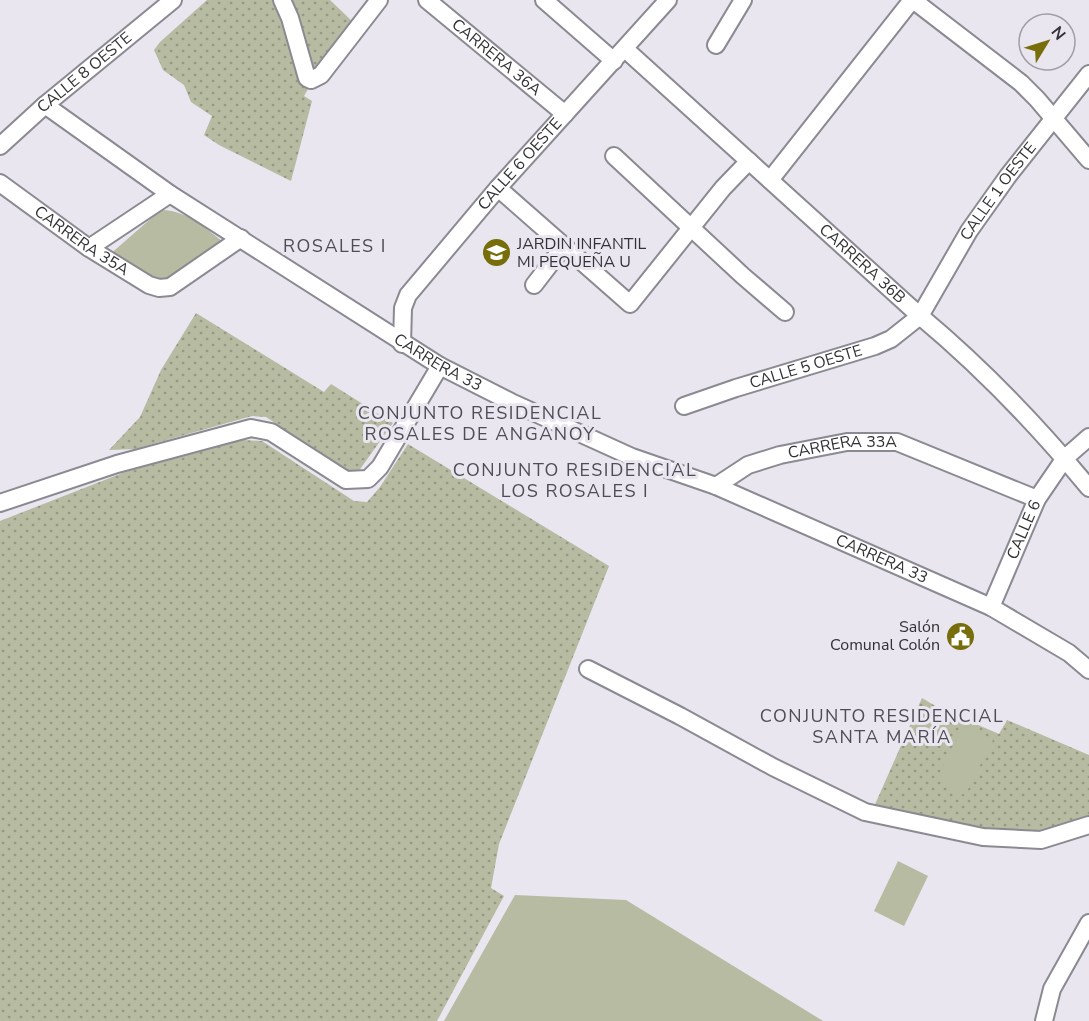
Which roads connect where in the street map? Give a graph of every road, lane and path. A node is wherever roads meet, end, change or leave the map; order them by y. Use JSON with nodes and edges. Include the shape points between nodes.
{"nodes":[{"id":1,"x":173,"y":0,"type":"edge"},
{"id":2,"x":282,"y":0,"type":"edge"},
{"id":3,"x":379,"y":0,"type":"edge"},
{"id":4,"x":427,"y":0,"type":"edge"},
{"id":5,"x":544,"y":0,"type":"edge"},
{"id":6,"x":668,"y":0,"type":"edge"},
{"id":7,"x":743,"y":0,"type":"edge"},
{"id":8,"x":912,"y":0,"type":"edge"},
{"id":9,"x":716,"y":45,"type":"dead end"},
{"id":10,"x":619,"y":55,"type":"junction"},
{"id":11,"x":1089,"y":74,"type":"edge"},
{"id":12,"x":45,"y":105,"type":"junction"},
{"id":13,"x":565,"y":114,"type":"junction"},
{"id":14,"x":1053,"y":118,"type":"junction"},
{"id":15,"x":0,"y":146,"type":"edge"},
{"id":16,"x":614,"y":156,"type":"dead end"},
{"id":17,"x":1089,"y":160,"type":"edge"},
{"id":18,"x":749,"y":161,"type":"junction"},
{"id":19,"x":770,"y":180,"type":"junction"},
{"id":20,"x":0,"y":183,"type":"edge"},
{"id":21,"x":498,"y":188,"type":"junction"},
{"id":22,"x":170,"y":194,"type":"junction"},
{"id":23,"x":692,"y":227,"type":"junction"},
{"id":24,"x":242,"y":238,"type":"junction"},
{"id":25,"x":564,"y":246,"type":"junction"},
{"id":26,"x":89,"y":248,"type":"junction"},
{"id":27,"x":534,"y":285,"type":"dead end"},
{"id":28,"x":785,"y":312,"type":"dead end"},
{"id":29,"x":920,"y":316,"type":"junction"},
{"id":30,"x":402,"y":344,"type":"junction"},
{"id":31,"x":440,"y":366,"type":"junction"},
{"id":32,"x":684,"y":406,"type":"dead end"},
{"id":33,"x":1089,"y":437,"type":"edge"},
{"id":34,"x":1065,"y":458,"type":"junction"},
{"id":35,"x":716,"y":486,"type":"junction"},
{"id":36,"x":1089,"y":488,"type":"edge"},
{"id":37,"x":1037,"y":499,"type":"junction"},
{"id":38,"x":0,"y":503,"type":"edge"},
{"id":39,"x":991,"y":607,"type":"junction"},
{"id":40,"x":588,"y":669,"type":"dead end"},
{"id":41,"x":1089,"y":670,"type":"edge"},
{"id":42,"x":1089,"y":825,"type":"edge"},
{"id":43,"x":1089,"y":923,"type":"edge"},
{"id":44,"x":1044,"y":1021,"type":"edge"}],
"edges":[{"from":1,"to":12,"type":"street","name":"CALLE 8 OESTE"},
{"from":2,"to":3,"type":"street","via":[[307,78],[315,80]]},
{"from":4,"to":13,"type":"street","name":"CARRERA 36A"},
{"from":5,"to":10,"type":"street","name":"CARRERA 36B"},
{"from":6,"to":10,"type":"street","name":"CALLE 6 OESTE"},
{"from":7,"to":9,"type":"street"},
{"from":8,"to":14,"type":"street","via":[[1020,83]]},
{"from":8,"to":19,"type":"street"},
{"from":10,"to":13,"type":"street","name":"CALLE 6 OESTE"},
{"from":10,"to":18,"type":"street","name":"CARRERA 36B"},
{"from":11,"to":14,"type":"street","name":"CALLE 1 OESTE"},
{"from":12,"to":15,"type":"street","name":"CALLE 8 OESTE"},
{"from":12,"to":22,"type":"street","name":"CARRERA 33"},
{"from":13,"to":21,"type":"street","name":"CALLE 6 OESTE"},
{"from":14,"to":17,"type":"street"},
{"from":14,"to":29,"type":"street","name":"CALLE 1 OESTE","via":[[969,231]]},
{"from":16,"to":23,"type":"street"},
{"from":18,"to":19,"type":"street","name":"CARRERA 36B"},
{"from":18,"to":23,"type":"street"},
{"from":19,"to":29,"type":"street","name":"CARRERA 36B"},
{"from":20,"to":26,"type":"street","name":"CARRERA 35A"},
{"from":21,"to":25,"type":"street"},
{"from":21,"to":30,"type":"street","name":"CALLE 6 OESTE","via":[[408,295],[403,309]]},
{"from":22,"to":24,"type":"street","name":"CARRERA 33"},
{"from":22,"to":26,"type":"street"},
{"from":23,"to":25,"type":"street","via":[[630,304]]},
{"from":23,"to":28,"type":"street"},
{"from":24,"to":26,"type":"street","name":"CARRERA 35A","via":[[170,287],[159,288]]},
{"from":24,"to":30,"type":"street","name":"CARRERA 33"},
{"from":25,"to":27,"type":"street"},
{"from":29,"to":32,"type":"street","name":"CALLE 5 OESTE","via":[[891,339],[875,346]]},
{"from":29,"to":34,"type":"street","name":"CARRERA 36B","via":[[957,348]]},
{"from":30,"to":31,"type":"street","name":"CARRERA 33"},
{"from":31,"to":35,"type":"street","name":"CARRERA 33","via":[[632,457]]},
{"from":31,"to":38,"type":"street","via":[[380,467],[368,480],[346,480],[271,432],[251,428],[117,464]]},
{"from":33,"to":34,"type":"street","name":"CALLE 6"},
{"from":34,"to":36,"type":"street","name":"CARRERA 36B"},
{"from":34,"to":37,"type":"street","name":"CALLE 6"},
{"from":35,"to":37,"type":"street","name":"CARRERA 33A","via":[[748,465],[780,455],[847,442],[897,442]]},
{"from":35,"to":39,"type":"street","name":"CARRERA 33"},
{"from":37,"to":39,"type":"street","name":"CALLE 6"},
{"from":39,"to":41,"type":"street","name":"CARRERA 33","via":[[1069,653]]},
{"from":40,"to":42,"type":"street","via":[[865,812],[983,837],[1041,840]]},
{"from":43,"to":44,"type":"street","via":[[1052,989]]}]}
